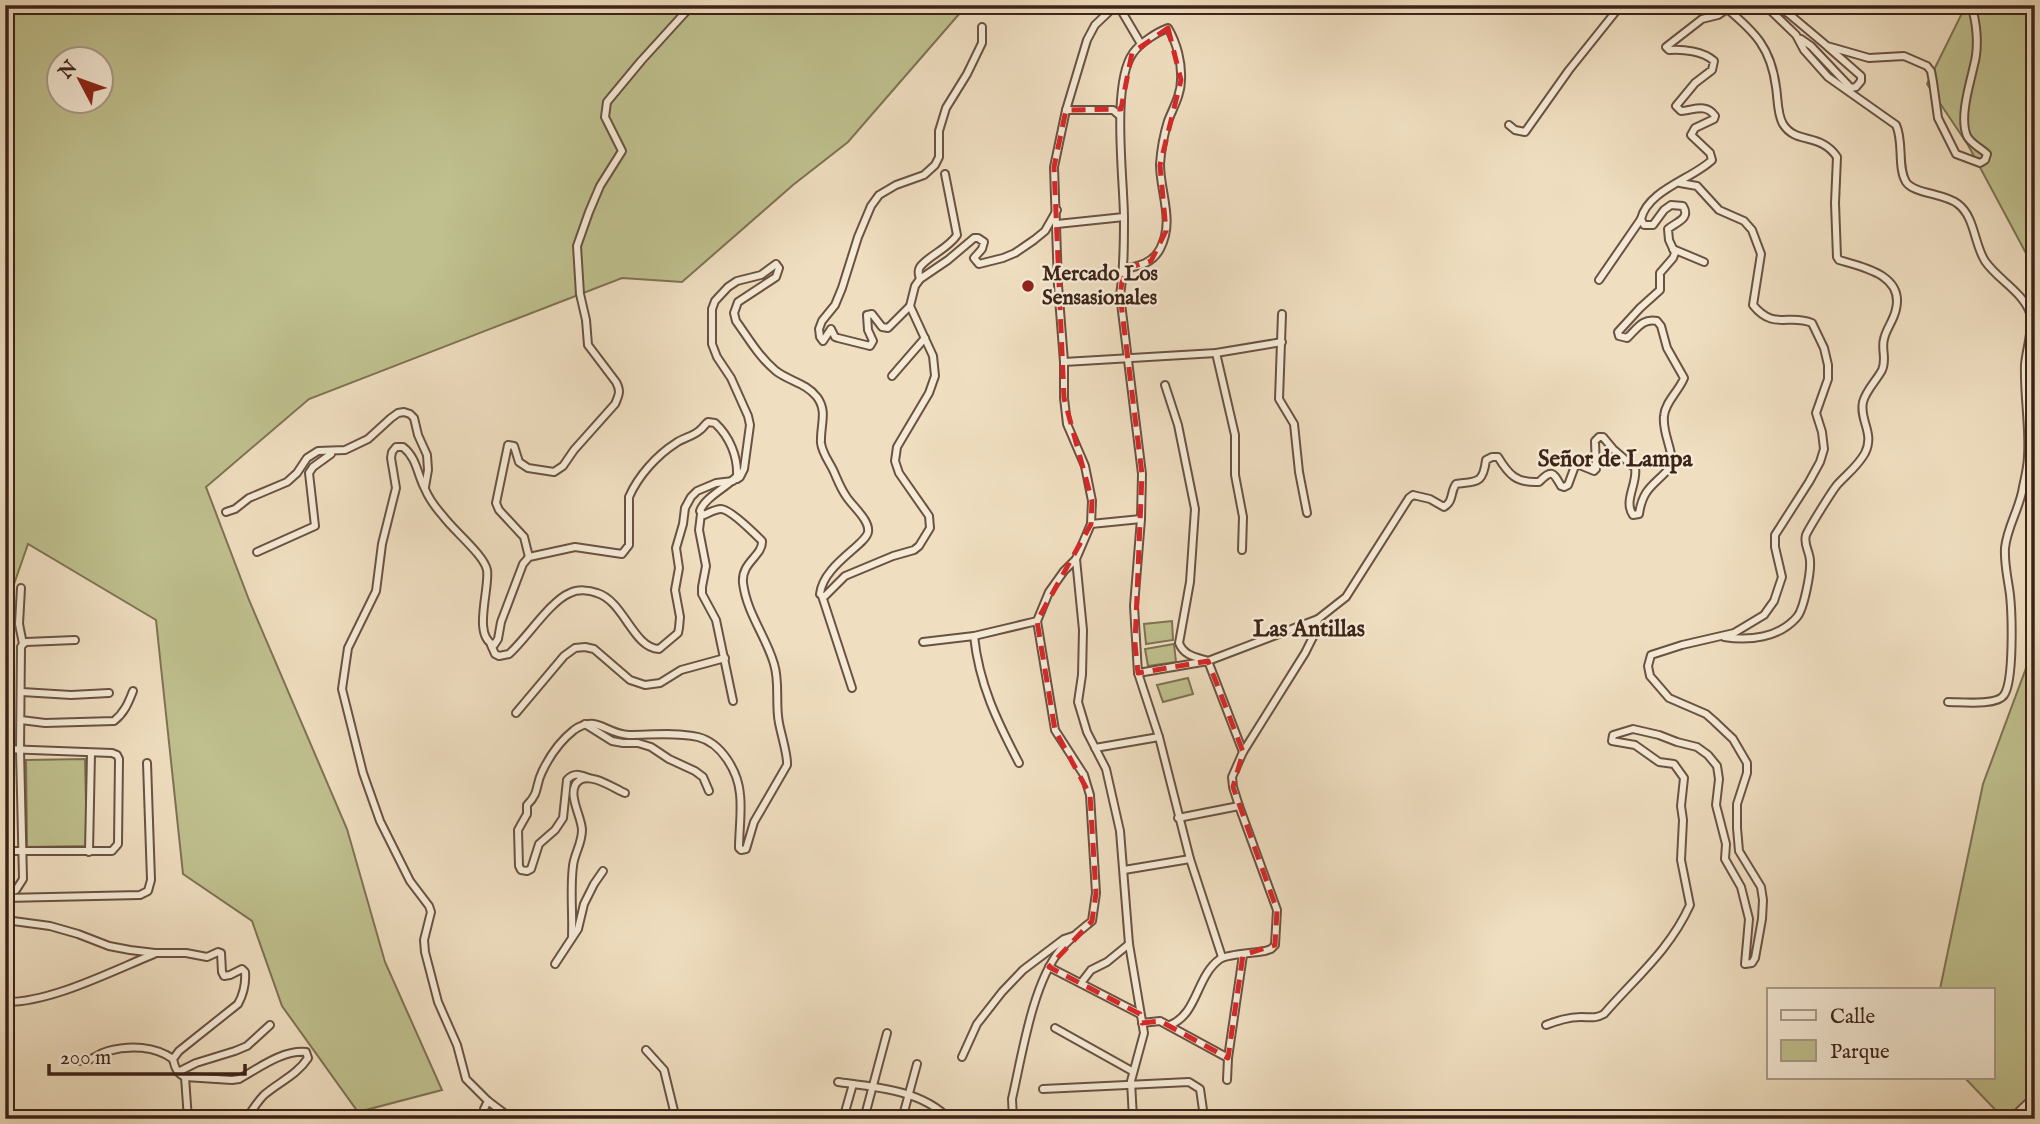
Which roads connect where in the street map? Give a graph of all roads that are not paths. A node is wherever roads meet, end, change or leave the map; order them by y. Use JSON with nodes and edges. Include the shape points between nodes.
{"nodes":[{"id":1,"x":692,"y":5,"type":"edge"},
{"id":2,"x":1117,"y":5,"type":"edge"},
{"id":3,"x":1621,"y":5,"type":"edge"},
{"id":4,"x":1665,"y":5,"type":"edge"},
{"id":5,"x":1678,"y":5,"type":"edge"},
{"id":6,"x":1765,"y":5,"type":"edge"},
{"id":7,"x":1775,"y":5,"type":"edge"},
{"id":8,"x":1971,"y":5,"type":"edge"},
{"id":9,"x":1725,"y":7,"type":"edge"},
{"id":10,"x":982,"y":27,"type":"dead end"},
{"id":11,"x":1797,"y":35,"type":"junction"},
{"id":12,"x":1141,"y":44,"type":"junction"},
{"id":13,"x":1827,"y":46,"type":"junction"},
{"id":14,"x":1066,"y":110,"type":"junction"},
{"id":15,"x":1120,"y":116,"type":"junction"},
{"id":16,"x":1509,"y":125,"type":"dead end"},
{"id":17,"x":945,"y":174,"type":"dead end"},
{"id":18,"x":1679,"y":183,"type":"junction"},
{"id":19,"x":1056,"y":210,"type":"junction"},
{"id":20,"x":1124,"y":217,"type":"junction"},
{"id":21,"x":1641,"y":219,"type":"junction"},
{"id":22,"x":1057,"y":224,"type":"junction"},
{"id":23,"x":1673,"y":249,"type":"junction"},
{"id":24,"x":1704,"y":262,"type":"dead end"},
{"id":25,"x":1124,"y":269,"type":"junction"},
{"id":26,"x":920,"y":279,"type":"junction"},
{"id":27,"x":1599,"y":280,"type":"dead end"},
{"id":28,"x":910,"y":306,"type":"junction"},
{"id":29,"x":1282,"y":314,"type":"dead end"},
{"id":30,"x":925,"y":338,"type":"junction"},
{"id":31,"x":1282,"y":342,"type":"junction"},
{"id":32,"x":1216,"y":354,"type":"junction"},
{"id":33,"x":1127,"y":358,"type":"junction"},
{"id":34,"x":1064,"y":362,"type":"junction"},
{"id":35,"x":892,"y":376,"type":"dead end"},
{"id":36,"x":1165,"y":386,"type":"dead end"},
{"id":37,"x":336,"y":451,"type":"junction"},
{"id":38,"x":734,"y":480,"type":"junction"},
{"id":39,"x":425,"y":489,"type":"junction"},
{"id":40,"x":226,"y":512,"type":"dead end"},
{"id":41,"x":1307,"y":513,"type":"dead end"},
{"id":42,"x":701,"y":514,"type":"junction"},
{"id":43,"x":1141,"y":519,"type":"junction"},
{"id":44,"x":1091,"y":524,"type":"junction"},
{"id":45,"x":1242,"y":550,"type":"dead end"},
{"id":46,"x":257,"y":552,"type":"dead end"},
{"id":47,"x":529,"y":557,"type":"junction"},
{"id":48,"x":1076,"y":559,"type":"junction"},
{"id":49,"x":21,"y":588,"type":"dead end"},
{"id":50,"x":822,"y":596,"type":"junction"},
{"id":51,"x":1318,"y":619,"type":"junction"},
{"id":52,"x":1037,"y":621,"type":"junction"},
{"id":53,"x":974,"y":636,"type":"junction"},
{"id":54,"x":1722,"y":637,"type":"junction"},
{"id":55,"x":75,"y":640,"type":"dead end"},
{"id":56,"x":923,"y":642,"type":"dead end"},
{"id":57,"x":23,"y":644,"type":"junction"},
{"id":58,"x":491,"y":645,"type":"junction"},
{"id":59,"x":725,"y":658,"type":"junction"},
{"id":60,"x":1208,"y":661,"type":"junction"},
{"id":61,"x":1138,"y":673,"type":"junction"},
{"id":62,"x":852,"y":688,"type":"dead end"},
{"id":63,"x":133,"y":691,"type":"dead end"},
{"id":64,"x":22,"y":692,"type":"junction"},
{"id":65,"x":109,"y":693,"type":"dead end"},
{"id":66,"x":733,"y":701,"type":"dead end"},
{"id":67,"x":1948,"y":702,"type":"dead end"},
{"id":68,"x":516,"y":713,"type":"dead end"},
{"id":69,"x":21,"y":720,"type":"junction"},
{"id":70,"x":585,"y":724,"type":"junction"},
{"id":71,"x":1159,"y":737,"type":"junction"},
{"id":72,"x":1095,"y":748,"type":"junction"},
{"id":73,"x":5,"y":749,"type":"edge"},
{"id":74,"x":20,"y":750,"type":"junction"},
{"id":75,"x":1243,"y":752,"type":"junction"},
{"id":76,"x":91,"y":753,"type":"junction"},
{"id":77,"x":148,"y":762,"type":"dead end"},
{"id":78,"x":1019,"y":763,"type":"dead end"},
{"id":79,"x":589,"y":778,"type":"junction"},
{"id":80,"x":709,"y":791,"type":"dead end"},
{"id":81,"x":625,"y":793,"type":"dead end"},
{"id":82,"x":1239,"y":806,"type":"junction"},
{"id":83,"x":1178,"y":818,"type":"junction"},
{"id":84,"x":5,"y":851,"type":"edge"},
{"id":85,"x":22,"y":851,"type":"junction"},
{"id":86,"x":89,"y":852,"type":"junction"},
{"id":87,"x":1190,"y":859,"type":"junction"},
{"id":88,"x":1124,"y":870,"type":"junction"},
{"id":89,"x":603,"y":871,"type":"dead end"},
{"id":90,"x":5,"y":896,"type":"edge"},
{"id":91,"x":5,"y":917,"type":"edge"},
{"id":92,"x":572,"y":936,"type":"junction"},
{"id":93,"x":1075,"y":936,"type":"junction"},
{"id":94,"x":1129,"y":944,"type":"junction"},
{"id":95,"x":155,"y":953,"type":"junction"},
{"id":96,"x":1243,"y":955,"type":"junction"},
{"id":97,"x":1222,"y":957,"type":"junction"},
{"id":98,"x":555,"y":964,"type":"dead end"},
{"id":99,"x":1049,"y":967,"type":"junction"},
{"id":100,"x":1081,"y":983,"type":"junction"},
{"id":101,"x":5,"y":1002,"type":"edge"},
{"id":102,"x":1140,"y":1014,"type":"junction"},
{"id":103,"x":1142,"y":1023,"type":"junction"},
{"id":104,"x":270,"y":1025,"type":"dead end"},
{"id":105,"x":1170,"y":1025,"type":"junction"},
{"id":106,"x":1546,"y":1025,"type":"dead end"},
{"id":107,"x":1055,"y":1028,"type":"dead end"},
{"id":108,"x":887,"y":1033,"type":"dead end"},
{"id":109,"x":646,"y":1050,"type":"dead end"},
{"id":110,"x":962,"y":1057,"type":"dead end"},
{"id":111,"x":1228,"y":1058,"type":"junction"},
{"id":112,"x":173,"y":1059,"type":"junction"},
{"id":113,"x":77,"y":1061,"type":"dead end"},
{"id":114,"x":917,"y":1064,"type":"dead end"},
{"id":115,"x":1132,"y":1070,"type":"junction"},
{"id":116,"x":178,"y":1072,"type":"junction"},
{"id":117,"x":185,"y":1077,"type":"junction"},
{"id":118,"x":1227,"y":1080,"type":"dead end"},
{"id":119,"x":838,"y":1082,"type":"dead end"},
{"id":120,"x":853,"y":1084,"type":"junction"},
{"id":121,"x":1131,"y":1086,"type":"junction"},
{"id":122,"x":873,"y":1087,"type":"junction"},
{"id":123,"x":1043,"y":1088,"type":"dead end"},
{"id":124,"x":909,"y":1095,"type":"junction"},
{"id":125,"x":2035,"y":1096,"type":"edge"},
{"id":126,"x":488,"y":1101,"type":"junction"},
{"id":127,"x":2035,"y":1104,"type":"edge"},
{"id":128,"x":188,"y":1119,"type":"edge"},
{"id":129,"x":246,"y":1119,"type":"edge"},
{"id":130,"x":484,"y":1119,"type":"edge"},
{"id":131,"x":512,"y":1119,"type":"edge"},
{"id":132,"x":676,"y":1119,"type":"edge"},
{"id":133,"x":843,"y":1119,"type":"edge"},
{"id":134,"x":864,"y":1119,"type":"edge"},
{"id":135,"x":902,"y":1119,"type":"edge"},
{"id":136,"x":948,"y":1119,"type":"edge"},
{"id":137,"x":1013,"y":1119,"type":"edge"},
{"id":138,"x":1133,"y":1119,"type":"edge"},
{"id":139,"x":1182,"y":1119,"type":"edge"},
{"id":140,"x":2011,"y":1119,"type":"edge"},
{"id":141,"x":2023,"y":1119,"type":"edge"}],
"edges":[{"from":1,"to":47,"type":"street","via":[[606,106],[607,121],[622,151],[600,186],[577,246],[588,345],[616,382],[619,395],[554,472],[528,468],[519,462],[514,446],[508,445],[496,503],[524,537]]},
{"from":2,"to":12,"type":"street"},
{"from":2,"to":14,"type":"street","via":[[1087,40]]},
{"from":3,"to":16,"type":"street","via":[[1528,129],[1522,132]]},
{"from":4,"to":5,"type":"street"},
{"from":6,"to":11,"type":"street"},
{"from":7,"to":13,"type":"street"},
{"from":8,"to":13,"type":"street","via":[[1977,47],[1965,126],[1970,140],[1987,154],[1980,163],[1952,148],[1938,118],[1927,66],[1904,56],[1869,58]]},
{"from":9,"to":18,"type":"street","via":[[1666,47],[1704,55],[1714,63],[1676,106],[1681,111],[1705,108],[1713,112],[1714,119],[1691,133],[1712,160]]},
{"from":9,"to":54,"type":"street","via":[[1761,42],[1775,78],[1783,125],[1797,136],[1824,143],[1837,157],[1837,257],[1887,279],[1893,286],[1896,310],[1882,345],[1884,366],[1863,400],[1862,413],[1870,435],[1866,451],[1836,486],[1806,535],[1810,561],[1799,615],[1773,635]]},
{"from":10,"to":28,"type":"street","via":[[982,43],[946,108],[935,165],[924,175],[896,184],[871,206],[835,305],[822,321],[820,337],[822,341],[831,329],[838,338],[870,346],[867,315],[888,328]]},
{"from":11,"to":13,"type":"street","via":[[1851,88],[1856,87],[1861,76]]},
{"from":11,"to":67,"type":"street","via":[[1828,77],[1896,125],[1906,181],[1914,189],[1949,198],[1963,208],[1984,261],[2030,312],[2025,364],[2028,455],[2023,490],[2005,544],[2011,610],[2007,689],[2001,699],[1992,702]]},
{"from":12,"to":15,"type":"street","via":[[1127,66]]},
{"from":12,"to":25,"type":"street","via":[[1168,28],[1179,57],[1181,80],[1161,153],[1166,231],[1151,261]]},
{"from":14,"to":15,"type":"street","via":[[1113,110]]},
{"from":14,"to":19,"type":"street","via":[[1054,167]]},
{"from":15,"to":20,"type":"street"},
{"from":17,"to":26,"type":"street","via":[[957,235],[920,267]]},
{"from":18,"to":21,"type":"street","via":[[1657,195]]},
{"from":18,"to":54,"type":"street","via":[[1697,186],[1718,210],[1747,223],[1760,254],[1754,305],[1768,318],[1812,323],[1828,365],[1816,413],[1824,449],[1775,535],[1782,577],[1774,601],[1749,626]]},
{"from":19,"to":22,"type":"street"},
{"from":19,"to":26,"type":"street","via":[[1045,231],[1016,253],[979,264],[974,258],[984,242],[974,238]]},
{"from":20,"to":22,"type":"street"},
{"from":20,"to":25,"type":"street"},
{"from":21,"to":23,"type":"street","via":[[1644,225],[1653,225],[1671,205],[1683,206],[1685,216],[1668,229]]},
{"from":21,"to":27,"type":"street"},
{"from":22,"to":34,"type":"street"},
{"from":23,"to":24,"type":"street"},
{"from":23,"to":51,"type":"street","via":[[1673,258],[1660,273],[1661,290],[1618,332],[1627,338],[1641,324],[1657,321],[1684,378],[1664,415],[1672,465],[1641,499],[1639,514],[1630,511],[1637,472],[1604,437],[1595,441],[1596,469],[1577,464],[1564,487],[1551,473],[1539,482],[1512,477],[1498,457],[1492,457],[1486,460],[1480,479],[1456,484],[1453,498],[1444,507],[1430,499],[1409,498],[1346,597]]},
{"from":25,"to":33,"type":"street","via":[[1120,295]]},
{"from":26,"to":28,"type":"street"},
{"from":28,"to":30,"type":"street"},
{"from":29,"to":31,"type":"street"},
{"from":30,"to":35,"type":"street"},
{"from":30,"to":50,"type":"street","via":[[936,367],[933,385],[895,454],[896,466],[929,516],[930,528],[914,550],[845,576]]},
{"from":31,"to":32,"type":"street"},
{"from":31,"to":41,"type":"street","via":[[1279,399],[1294,424]]},
{"from":32,"to":33,"type":"street"},
{"from":32,"to":45,"type":"street","via":[[1235,435]]},
{"from":33,"to":34,"type":"street"},
{"from":33,"to":43,"type":"street","via":[[1142,474]]},
{"from":34,"to":44,"type":"street","via":[[1068,424],[1090,482]]},
{"from":36,"to":60,"type":"street","via":[[1195,509],[1190,582],[1179,643],[1182,651]]},
{"from":37,"to":39,"type":"street","via":[[368,439],[398,413],[411,414],[427,455]]},
{"from":37,"to":40,"type":"street","via":[[318,451],[287,482]]},
{"from":37,"to":46,"type":"street","via":[[309,473],[315,526]]},
{"from":38,"to":42,"type":"street","via":[[703,504]]},
{"from":38,"to":47,"type":"street","via":[[737,469],[732,448],[720,428],[708,422],[663,452],[632,489],[626,550],[616,554],[575,547]]},
{"from":38,"to":50,"type":"street","via":[[744,470],[750,425],[712,344],[712,309],[728,287],[776,264],[776,277],[740,299],[735,317],[763,360],[802,384],[821,403],[823,451],[848,500],[867,525],[864,540],[826,577],[819,591]]},
{"from":38,"to":58,"type":"street","via":[[697,491],[685,508],[676,548],[679,628],[659,649],[644,644],[606,597],[579,591],[563,597],[509,654],[495,654]]},
{"from":39,"to":58,"type":"street","via":[[454,531],[484,560],[488,576],[483,630]]},
{"from":39,"to":126,"type":"street","via":[[415,461],[406,449],[397,447],[391,458],[396,488],[376,591],[348,648],[342,689],[380,821],[431,912],[424,940],[438,1002],[466,1079]]},
{"from":42,"to":59,"type":"street","via":[[699,530],[706,566],[702,594],[716,620]]},
{"from":42,"to":70,"type":"street","via":[[726,510],[762,543],[745,567],[743,586],[778,677],[777,713],[788,758],[754,822],[746,849],[739,848],[736,778],[717,747],[697,737],[625,735]]},
{"from":43,"to":44,"type":"street"},
{"from":43,"to":61,"type":"street","via":[[1134,606]]},
{"from":44,"to":48,"type":"street"},
{"from":47,"to":58,"type":"street","via":[[496,644]]},
{"from":48,"to":52,"type":"street","via":[[1049,592]]},
{"from":48,"to":72,"type":"street","via":[[1083,630],[1078,702]]},
{"from":49,"to":57,"type":"street"},
{"from":50,"to":62,"type":"street"},
{"from":51,"to":60,"type":"street"},
{"from":51,"to":75,"type":"street","via":[[1305,653]]},
{"from":52,"to":53,"type":"street"},
{"from":52,"to":93,"type":"street","via":[[1055,730],[1084,775],[1090,795],[1096,869],[1094,915]]},
{"from":53,"to":56,"type":"street"},
{"from":53,"to":78,"type":"street","via":[[982,684]]},
{"from":54,"to":106,"type":"street","via":[[1651,655],[1648,666],[1650,676],[1669,698],[1706,714],[1733,739],[1747,763],[1737,804],[1737,828],[1739,851],[1761,887],[1763,900],[1755,958],[1745,964],[1749,919],[1741,887],[1725,859],[1716,805],[1717,766],[1697,747],[1659,734],[1633,729],[1617,732],[1612,741],[1635,745],[1659,762],[1674,764],[1684,778],[1681,860],[1690,905],[1651,965],[1604,1014]]},
{"from":55,"to":57,"type":"street"},
{"from":57,"to":64,"type":"street"},
{"from":59,"to":66,"type":"street"},
{"from":59,"to":68,"type":"street","via":[[645,685],[630,680],[594,649],[575,648]]},
{"from":60,"to":61,"type":"street"},
{"from":60,"to":75,"type":"street"},
{"from":61,"to":71,"type":"street"},
{"from":63,"to":69,"type":"street","via":[[122,715],[114,721]]},
{"from":64,"to":65,"type":"street"},
{"from":64,"to":69,"type":"street"},
{"from":69,"to":74,"type":"street"},
{"from":70,"to":79,"type":"street","via":[[560,742],[527,805],[519,830],[522,870],[531,869],[540,844],[561,822],[567,780],[577,774]]},
{"from":70,"to":80,"type":"street","via":[[612,740],[651,747],[703,777]]},
{"from":71,"to":72,"type":"street"},
{"from":71,"to":83,"type":"street"},
{"from":72,"to":88,"type":"street","via":[[1113,795]]},
{"from":73,"to":74,"type":"street"},
{"from":74,"to":76,"type":"street"},
{"from":74,"to":85,"type":"street"},
{"from":75,"to":82,"type":"street","via":[[1233,777]]},
{"from":76,"to":86,"type":"street"},
{"from":76,"to":86,"type":"street","via":[[112,753],[119,759],[118,844],[107,852]]},
{"from":77,"to":90,"type":"street","via":[[148,891],[140,895]]},
{"from":79,"to":81,"type":"street"},
{"from":79,"to":92,"type":"street","via":[[579,781],[573,791],[582,829],[573,862]]},
{"from":82,"to":83,"type":"street"},
{"from":82,"to":96,"type":"street","via":[[1277,910],[1275,945]]},
{"from":83,"to":87,"type":"street"},
{"from":84,"to":85,"type":"street"},
{"from":85,"to":86,"type":"street"},
{"from":85,"to":90,"type":"street","via":[[23,879]]},
{"from":87,"to":88,"type":"street"},
{"from":87,"to":97,"type":"street"},
{"from":88,"to":94,"type":"street"},
{"from":89,"to":92,"type":"street"},
{"from":91,"to":95,"type":"street","via":[[109,946]]},
{"from":92,"to":98,"type":"street"},
{"from":93,"to":99,"type":"street"},
{"from":93,"to":110,"type":"street","via":[[1064,939],[1002,992],[977,1024]]},
{"from":94,"to":100,"type":"street","via":[[1086,974]]},
{"from":94,"to":102,"type":"street"},
{"from":95,"to":101,"type":"street","via":[[60,992]]},
{"from":95,"to":112,"type":"street","via":[[207,957],[218,952],[224,976],[242,969],[245,972],[238,1004]]},
{"from":96,"to":97,"type":"street"},
{"from":96,"to":111,"type":"street"},
{"from":97,"to":105,"type":"street","via":[[1203,977],[1182,1018]]},
{"from":99,"to":100,"type":"street"},
{"from":99,"to":137,"type":"street","via":[[1035,1003],[1012,1099]]},
{"from":100,"to":102,"type":"street"},
{"from":102,"to":103,"type":"street"},
{"from":103,"to":105,"type":"street"},
{"from":103,"to":115,"type":"street","via":[[1144,1033]]},
{"from":104,"to":116,"type":"street","via":[[247,1046]]},
{"from":105,"to":111,"type":"street"},
{"from":107,"to":115,"type":"street"},
{"from":108,"to":122,"type":"street"},
{"from":109,"to":132,"type":"street","via":[[664,1070]]},
{"from":111,"to":118,"type":"street"},
{"from":112,"to":113,"type":"street","via":[[163,1051],[133,1047]]},
{"from":112,"to":116,"type":"street"},
{"from":114,"to":124,"type":"street"},
{"from":115,"to":121,"type":"street"},
{"from":116,"to":117,"type":"street"},
{"from":117,"to":128,"type":"street"},
{"from":117,"to":129,"type":"street","via":[[239,1079],[273,1060],[306,1052],[306,1062],[263,1096]]},
{"from":119,"to":120,"type":"street"},
{"from":120,"to":122,"type":"street"},
{"from":120,"to":133,"type":"street"},
{"from":121,"to":123,"type":"street"},
{"from":121,"to":138,"type":"street"},
{"from":121,"to":139,"type":"street","via":[[1189,1082],[1200,1089],[1204,1117]]},
{"from":122,"to":124,"type":"street"},
{"from":122,"to":134,"type":"street"},
{"from":124,"to":135,"type":"street"},
{"from":124,"to":136,"type":"street","via":[[933,1105]]},
{"from":125,"to":140,"type":"street"},
{"from":126,"to":130,"type":"street"},
{"from":126,"to":131,"type":"street"},
{"from":127,"to":141,"type":"street"}]}
